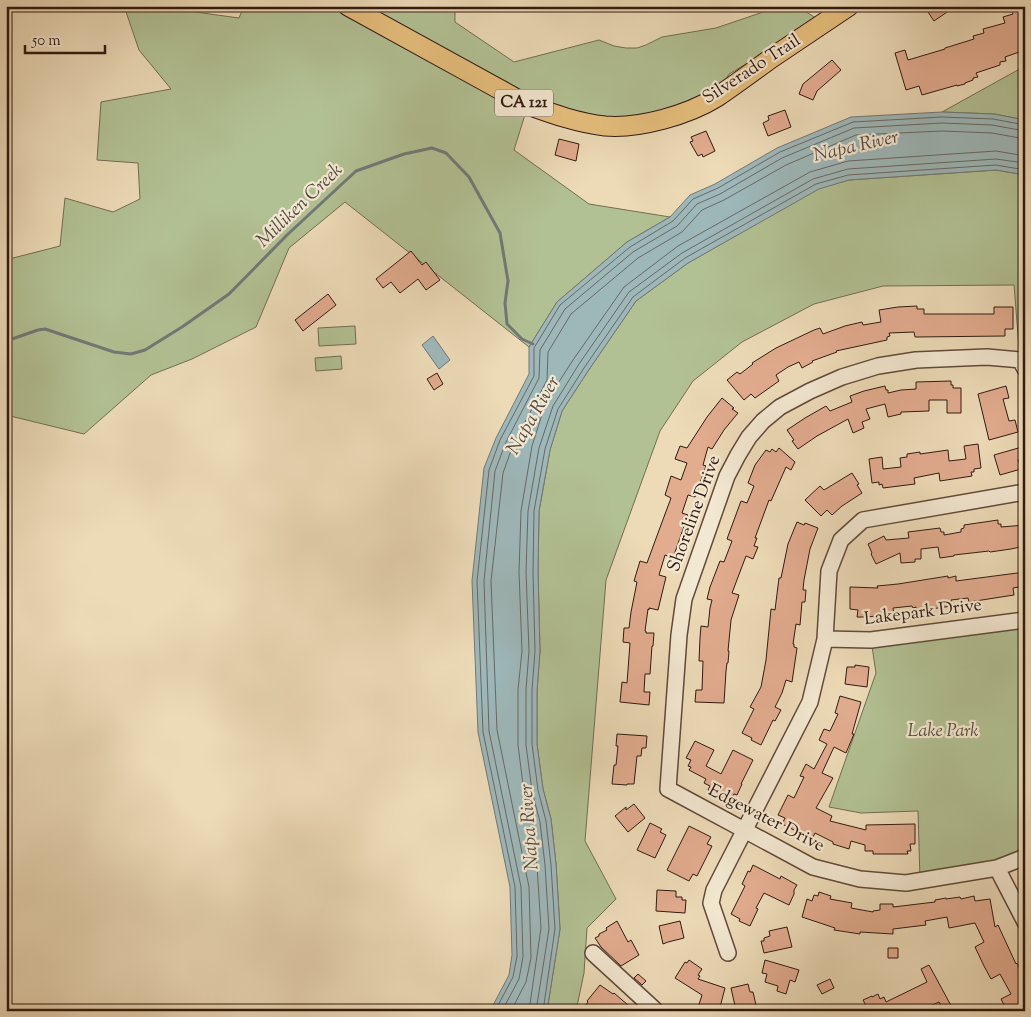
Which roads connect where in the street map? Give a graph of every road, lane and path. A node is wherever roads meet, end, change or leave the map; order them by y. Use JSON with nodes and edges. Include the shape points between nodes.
{"nodes":[{"id":1,"x":348,"y":6,"type":"edge"},
{"id":2,"x":849,"y":6,"type":"edge"},
{"id":3,"x":1025,"y":369,"type":"edge"},
{"id":4,"x":1025,"y":492,"type":"edge"},
{"id":5,"x":1025,"y":620,"type":"edge"},
{"id":6,"x":825,"y":639,"type":"junction"},
{"id":7,"x":668,"y":789,"type":"joint"},
{"id":8,"x":745,"y":830,"type":"junction"},
{"id":9,"x":1025,"y":857,"type":"edge"},
{"id":10,"x":998,"y":868,"type":"junction"},
{"id":11,"x":1025,"y":922,"type":"edge"},
{"id":12,"x":593,"y":953,"type":"dead end"},
{"id":13,"x":728,"y":953,"type":"dead end"},
{"id":14,"x":653,"y":1011,"type":"edge"}],
"edges":[{"from":1,"to":2,"type":"main road","name":"Silverado Trail","number":"CA 121","via":[[528,105],[581,122],[630,126],[683,114],[716,98]]},
{"from":3,"to":7,"type":"street","name":"Shoreline Drive","via":[[1020,360],[987,357],[916,360],[878,366],[842,377],[780,407],[749,437],[727,476],[684,599],[678,635]]},
{"from":4,"to":6,"type":"street","via":[[863,520],[841,540],[829,570]]},
{"from":5,"to":6,"type":"street","name":"Lakepark Drive","via":[[871,640]]},
{"from":6,"to":8,"type":"street","via":[[810,702]]},
{"from":7,"to":8,"type":"street","name":"Edgewater Drive"},
{"from":8,"to":10,"type":"street","name":"Edgewater Drive","via":[[813,867],[860,879],[906,883]]},
{"from":8,"to":13,"type":"street","via":[[714,890],[711,903]]},
{"from":9,"to":10,"type":"street","name":"Edgewater Drive"},
{"from":10,"to":11,"type":"street"},
{"from":12,"to":14,"type":"street"}]}
